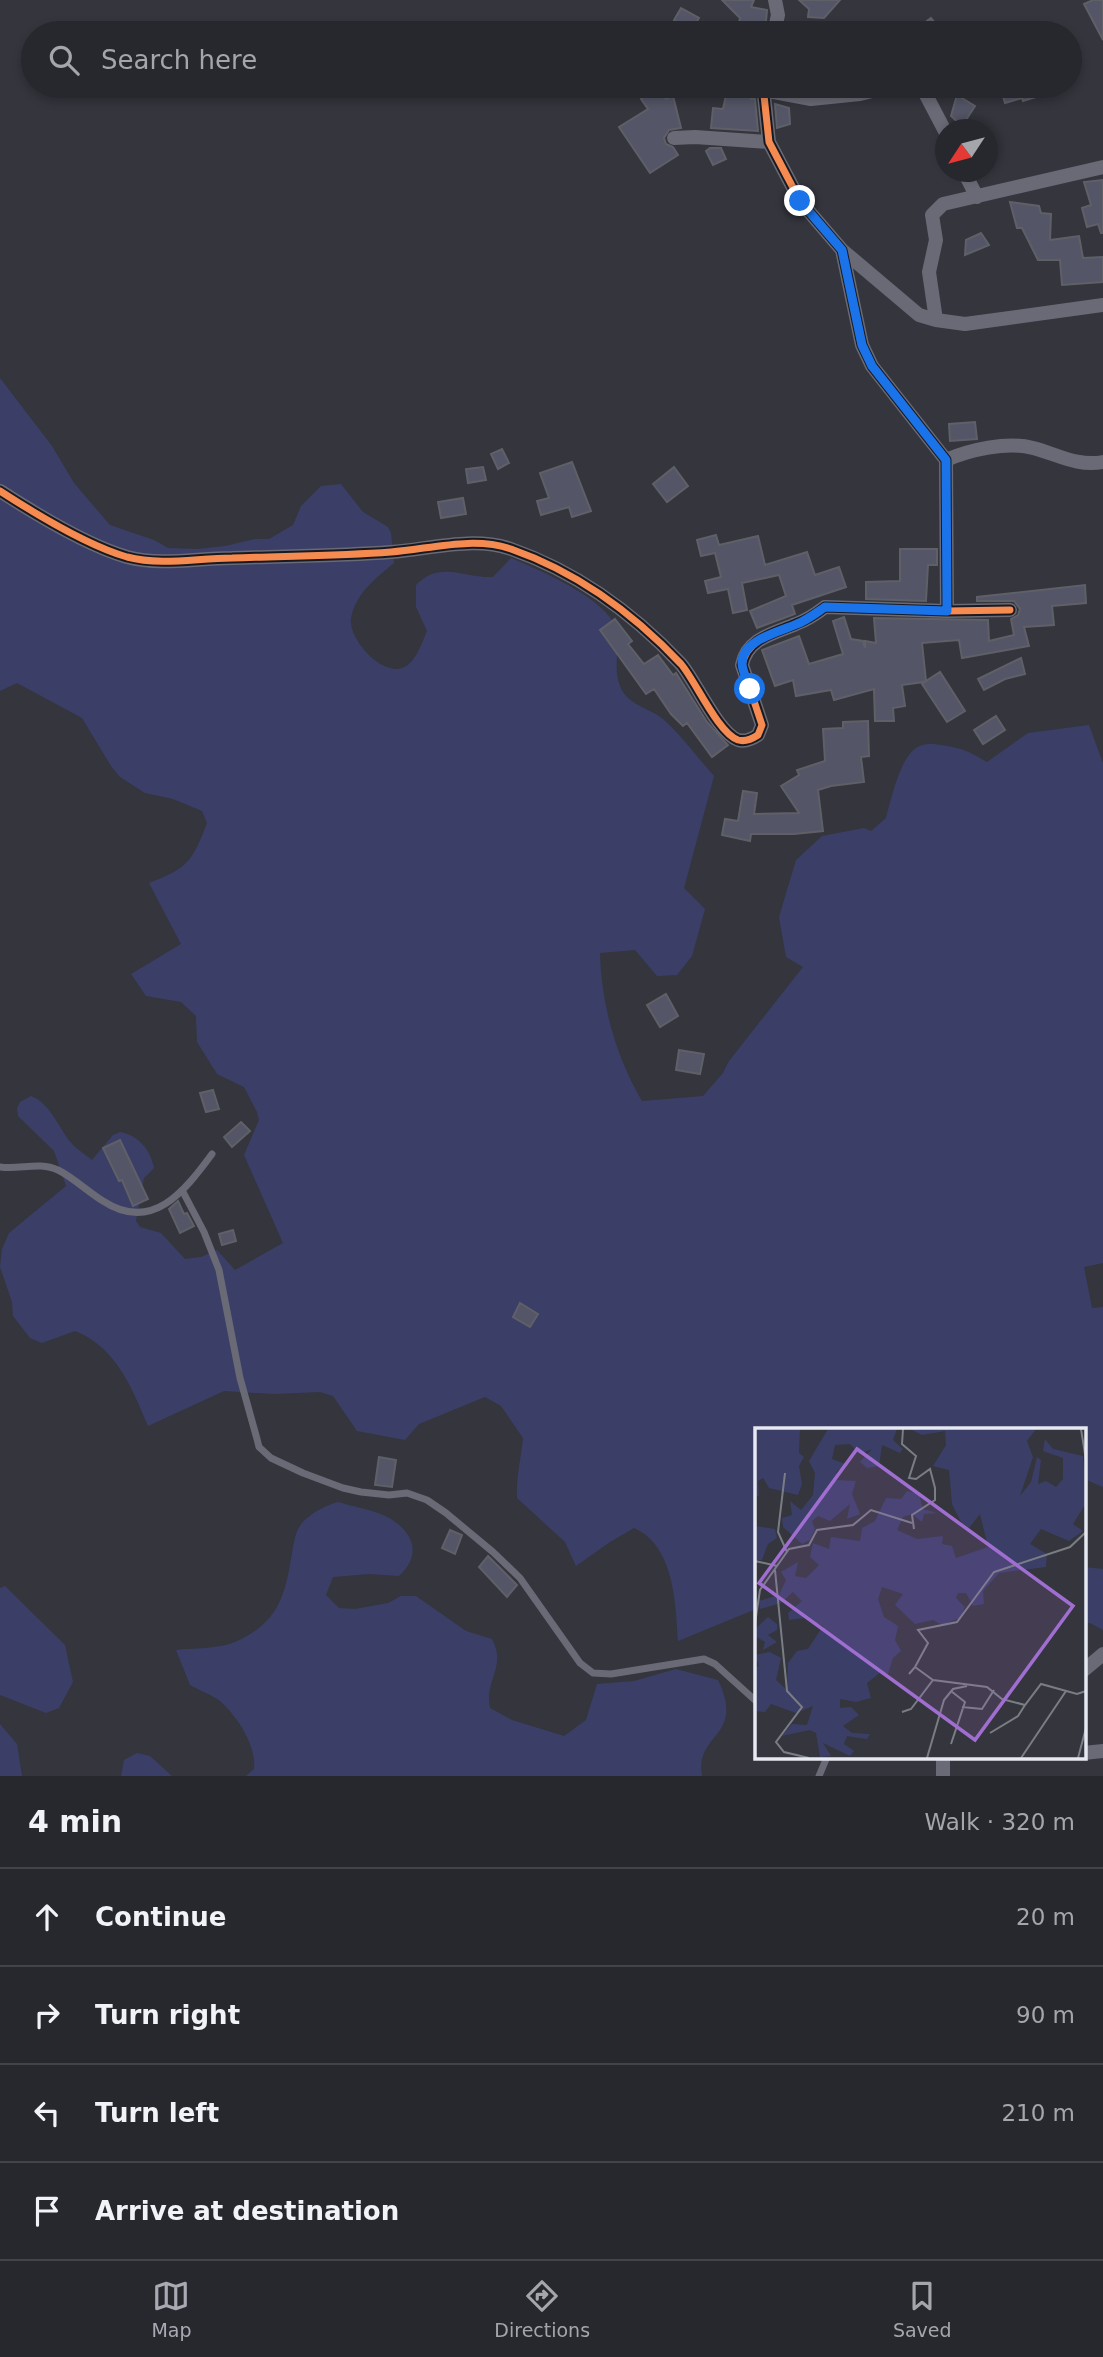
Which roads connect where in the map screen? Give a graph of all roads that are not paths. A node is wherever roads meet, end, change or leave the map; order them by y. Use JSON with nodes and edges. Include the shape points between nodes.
{"nodes":[{"id":1,"x":775,"y":0,"type":"edge"},
{"id":2,"x":777,"y":21,"type":"edge"},
{"id":3,"x":763,"y":98,"type":"edge"},
{"id":4,"x":928,"y":98,"type":"edge"},
{"id":5,"x":939,"y":119,"type":"edge"},
{"id":6,"x":674,"y":138,"type":"dead end"},
{"id":7,"x":769,"y":142,"type":"junction"},
{"id":8,"x":1103,"y":167,"type":"edge"},
{"id":9,"x":969,"y":182,"type":"edge"},
{"id":10,"x":977,"y":197,"type":"junction"},
{"id":11,"x":842,"y":250,"type":"junction"},
{"id":12,"x":1103,"y":305,"type":"edge"},
{"id":13,"x":936,"y":320,"type":"junction"},
{"id":14,"x":946,"y":460,"type":"junction"},
{"id":15,"x":1103,"y":462,"type":"edge"},
{"id":16,"x":0,"y":491,"type":"edge"},
{"id":17,"x":1010,"y":610,"type":"dead end"},
{"id":18,"x":947,"y":611,"type":"junction"},
{"id":19,"x":212,"y":1154,"type":"dead end"},
{"id":20,"x":0,"y":1167,"type":"edge"},
{"id":21,"x":182,"y":1190,"type":"junction"},
{"id":22,"x":1103,"y":1654,"type":"edge"},
{"id":23,"x":1086,"y":1668,"type":"edge"},
{"id":24,"x":755,"y":1700,"type":"edge"},
{"id":25,"x":827,"y":1758,"type":"edge"},
{"id":26,"x":943,"y":1758,"type":"edge"},
{"id":27,"x":819,"y":1776,"type":"edge"},
{"id":28,"x":943,"y":1776,"type":"edge"}],
"edges":[{"from":1,"to":2,"type":"street"},
{"from":3,"to":7,"type":"street"},
{"from":4,"to":5,"type":"street"},
{"from":6,"to":7,"type":"street"},
{"from":7,"to":11,"type":"street","via":[[800,201]]},
{"from":8,"to":10,"type":"street"},
{"from":9,"to":10,"type":"street"},
{"from":10,"to":13,"type":"street","via":[[943,204],[932,215],[936,240],[929,272]]},
{"from":11,"to":13,"type":"street","via":[[919,315]]},
{"from":11,"to":14,"type":"street","via":[[862,345],[890,390]]},
{"from":12,"to":13,"type":"street","via":[[965,324]]},
{"from":14,"to":15,"type":"street","via":[[983,447],[1030,446],[1088,465]]},
{"from":14,"to":18,"type":"street"},
{"from":16,"to":18,"type":"street","via":[[103,548],[156,563],[330,556],[484,542],[510,549],[577,580],[615,604],[682,666],[729,734],[738,740],[758,735],[762,725],[742,664],[749,648],[768,634],[825,607]]},
{"from":17,"to":18,"type":"street"},
{"from":19,"to":21,"type":"lane"},
{"from":20,"to":21,"type":"lane","via":[[39,1164],[59,1170],[119,1211],[141,1214]]},
{"from":21,"to":24,"type":"lane","via":[[219,1270],[259,1447],[271,1458],[343,1488],[407,1493],[426,1500],[520,1578],[593,1674],[704,1659]]},
{"from":22,"to":23,"type":"street"},
{"from":25,"to":27,"type":"lane"},
{"from":26,"to":28,"type":"street"}]}
